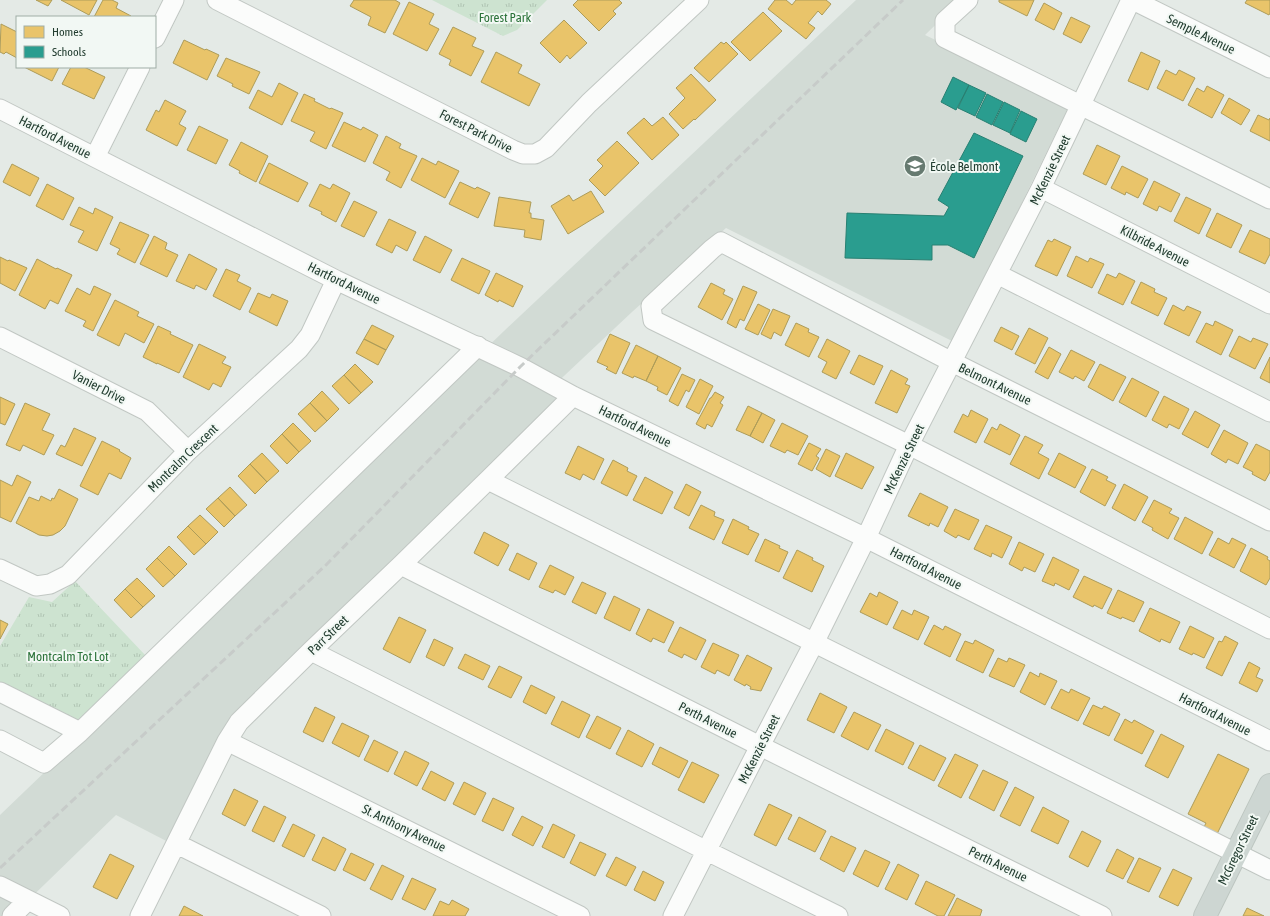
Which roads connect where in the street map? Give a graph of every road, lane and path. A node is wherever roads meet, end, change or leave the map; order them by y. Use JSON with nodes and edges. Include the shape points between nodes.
{"nodes":[{"id":1,"x":174,"y":0,"type":"edge"},
{"id":2,"x":217,"y":0,"type":"edge"},
{"id":3,"x":699,"y":0,"type":"edge"},
{"id":4,"x":968,"y":0,"type":"edge"},
{"id":5,"x":1132,"y":0,"type":"edge"},
{"id":6,"x":156,"y":36,"type":"edge"},
{"id":7,"x":140,"y":68,"type":"edge"},
{"id":8,"x":1270,"y":68,"type":"edge"},
{"id":9,"x":1081,"y":106,"type":"junction"},
{"id":10,"x":0,"y":109,"type":"edge"},
{"id":11,"x":95,"y":157,"type":"junction"},
{"id":12,"x":1041,"y":188,"type":"junction"},
{"id":13,"x":1270,"y":199,"type":"edge"},
{"id":14,"x":997,"y":274,"type":"junction"},
{"id":15,"x":336,"y":280,"type":"junction"},
{"id":16,"x":1270,"y":304,"type":"edge"},
{"id":17,"x":0,"y":337,"type":"edge"},
{"id":18,"x":478,"y":346,"type":"junction"},
{"id":19,"x":952,"y":362,"type":"junction"},
{"id":20,"x":573,"y":396,"type":"junction"},
{"id":21,"x":1270,"y":412,"type":"edge"},
{"id":22,"x":909,"y":445,"type":"junction"},
{"id":23,"x":188,"y":452,"type":"junction"},
{"id":24,"x":488,"y":480,"type":"junction"},
{"id":25,"x":1270,"y":521,"type":"edge"},
{"id":26,"x":866,"y":538,"type":"junction"},
{"id":27,"x":401,"y":566,"type":"junction"},
{"id":28,"x":0,"y":569,"type":"edge"},
{"id":29,"x":1270,"y":629,"type":"edge"},
{"id":30,"x":814,"y":643,"type":"junction"},
{"id":31,"x":311,"y":651,"type":"junction"},
{"id":32,"x":0,"y":692,"type":"edge"},
{"id":33,"x":80,"y":732,"type":"junction"},
{"id":34,"x":0,"y":740,"type":"edge"},
{"id":35,"x":227,"y":741,"type":"junction"},
{"id":36,"x":1270,"y":741,"type":"edge"},
{"id":37,"x":760,"y":746,"type":"junction"},
{"id":38,"x":1270,"y":785,"type":"edge"},
{"id":39,"x":176,"y":844,"type":"junction"},
{"id":40,"x":707,"y":851,"type":"junction"},
{"id":41,"x":1236,"y":854,"type":"junction"},
{"id":42,"x":1270,"y":870,"type":"edge"},
{"id":43,"x":0,"y":886,"type":"edge"},
{"id":44,"x":28,"y":900,"type":"junction"},
{"id":45,"x":12,"y":916,"type":"edge"},
{"id":46,"x":60,"y":916,"type":"edge"},
{"id":47,"x":140,"y":916,"type":"edge"},
{"id":48,"x":320,"y":916,"type":"edge"},
{"id":49,"x":580,"y":916,"type":"edge"},
{"id":50,"x":673,"y":916,"type":"edge"},
{"id":51,"x":838,"y":916,"type":"edge"},
{"id":52,"x":1102,"y":916,"type":"edge"},
{"id":53,"x":1205,"y":916,"type":"edge"}],
"edges":[{"from":1,"to":6,"type":"street"},
{"from":2,"to":3,"type":"street","name":"Forest Park Drive","via":[[513,150],[523,154],[535,154],[546,148],[589,103]]},
{"from":4,"to":9,"type":"street","via":[[945,21],[945,38]]},
{"from":5,"to":8,"type":"street","name":"Semple Avenue"},
{"from":5,"to":9,"type":"street","name":"McKenzie Street"},
{"from":7,"to":11,"type":"street"},
{"from":9,"to":12,"type":"street","name":"McKenzie Street"},
{"from":9,"to":13,"type":"street"},
{"from":10,"to":11,"type":"street","name":"Hartford Avenue"},
{"from":11,"to":15,"type":"street","name":"Hartford Avenue"},
{"from":12,"to":14,"type":"street","name":"McKenzie Street"},
{"from":12,"to":16,"type":"street","name":"Kilbride Avenue"},
{"from":14,"to":19,"type":"street","name":"McKenzie Street"},
{"from":14,"to":21,"type":"street"},
{"from":15,"to":18,"type":"street","name":"Hartford Avenue"},
{"from":15,"to":23,"type":"street","name":"Montcalm Crescent","via":[[310,335],[299,349]]},
{"from":17,"to":23,"type":"street","name":"Vanier Drive","via":[[147,411]]},
{"from":18,"to":20,"type":"street","name":"Hartford Avenue"},
{"from":18,"to":33,"type":"street"},
{"from":19,"to":22,"type":"street","name":"McKenzie Street"},
{"from":19,"to":22,"type":"street","name":"Belmont Avenue","via":[[721,242],[651,306],[653,320]]},
{"from":19,"to":25,"type":"street","name":"Belmont Avenue"},
{"from":20,"to":24,"type":"street","name":"Parr Street"},
{"from":20,"to":26,"type":"street","name":"Hartford Avenue"},
{"from":22,"to":26,"type":"street","name":"McKenzie Street"},
{"from":22,"to":29,"type":"street"},
{"from":23,"to":28,"type":"street","name":"Montcalm Crescent","via":[[68,575],[50,584],[36,586]]},
{"from":24,"to":27,"type":"street","name":"Parr Street"},
{"from":24,"to":30,"type":"street"},
{"from":26,"to":30,"type":"street","name":"McKenzie Street"},
{"from":26,"to":36,"type":"street","name":"Hartford Avenue"},
{"from":27,"to":31,"type":"street","name":"Parr Street"},
{"from":27,"to":37,"type":"street","name":"Perth Avenue"},
{"from":30,"to":37,"type":"street","name":"McKenzie Street"},
{"from":30,"to":41,"type":"street"},
{"from":31,"to":35,"type":"street","name":"Parr Street","via":[[239,722]]},
{"from":31,"to":40,"type":"street"},
{"from":32,"to":33,"type":"street"},
{"from":33,"to":34,"type":"street","via":[[44,763]]},
{"from":35,"to":39,"type":"street","name":"Parr Street"},
{"from":35,"to":49,"type":"street","name":"St. Anthony Avenue"},
{"from":37,"to":40,"type":"street","name":"McKenzie Street"},
{"from":37,"to":52,"type":"street","name":"Perth Avenue"},
{"from":38,"to":41,"type":"main road","name":"McGregor Street"},
{"from":39,"to":47,"type":"street","name":"Parr Street"},
{"from":39,"to":48,"type":"street"},
{"from":40,"to":50,"type":"street","name":"McKenzie Street"},
{"from":40,"to":51,"type":"street"},
{"from":41,"to":42,"type":"street"},
{"from":41,"to":53,"type":"main road","name":"McGregor Street"},
{"from":43,"to":44,"type":"street"},
{"from":44,"to":45,"type":"street"},
{"from":44,"to":46,"type":"street"}]}
